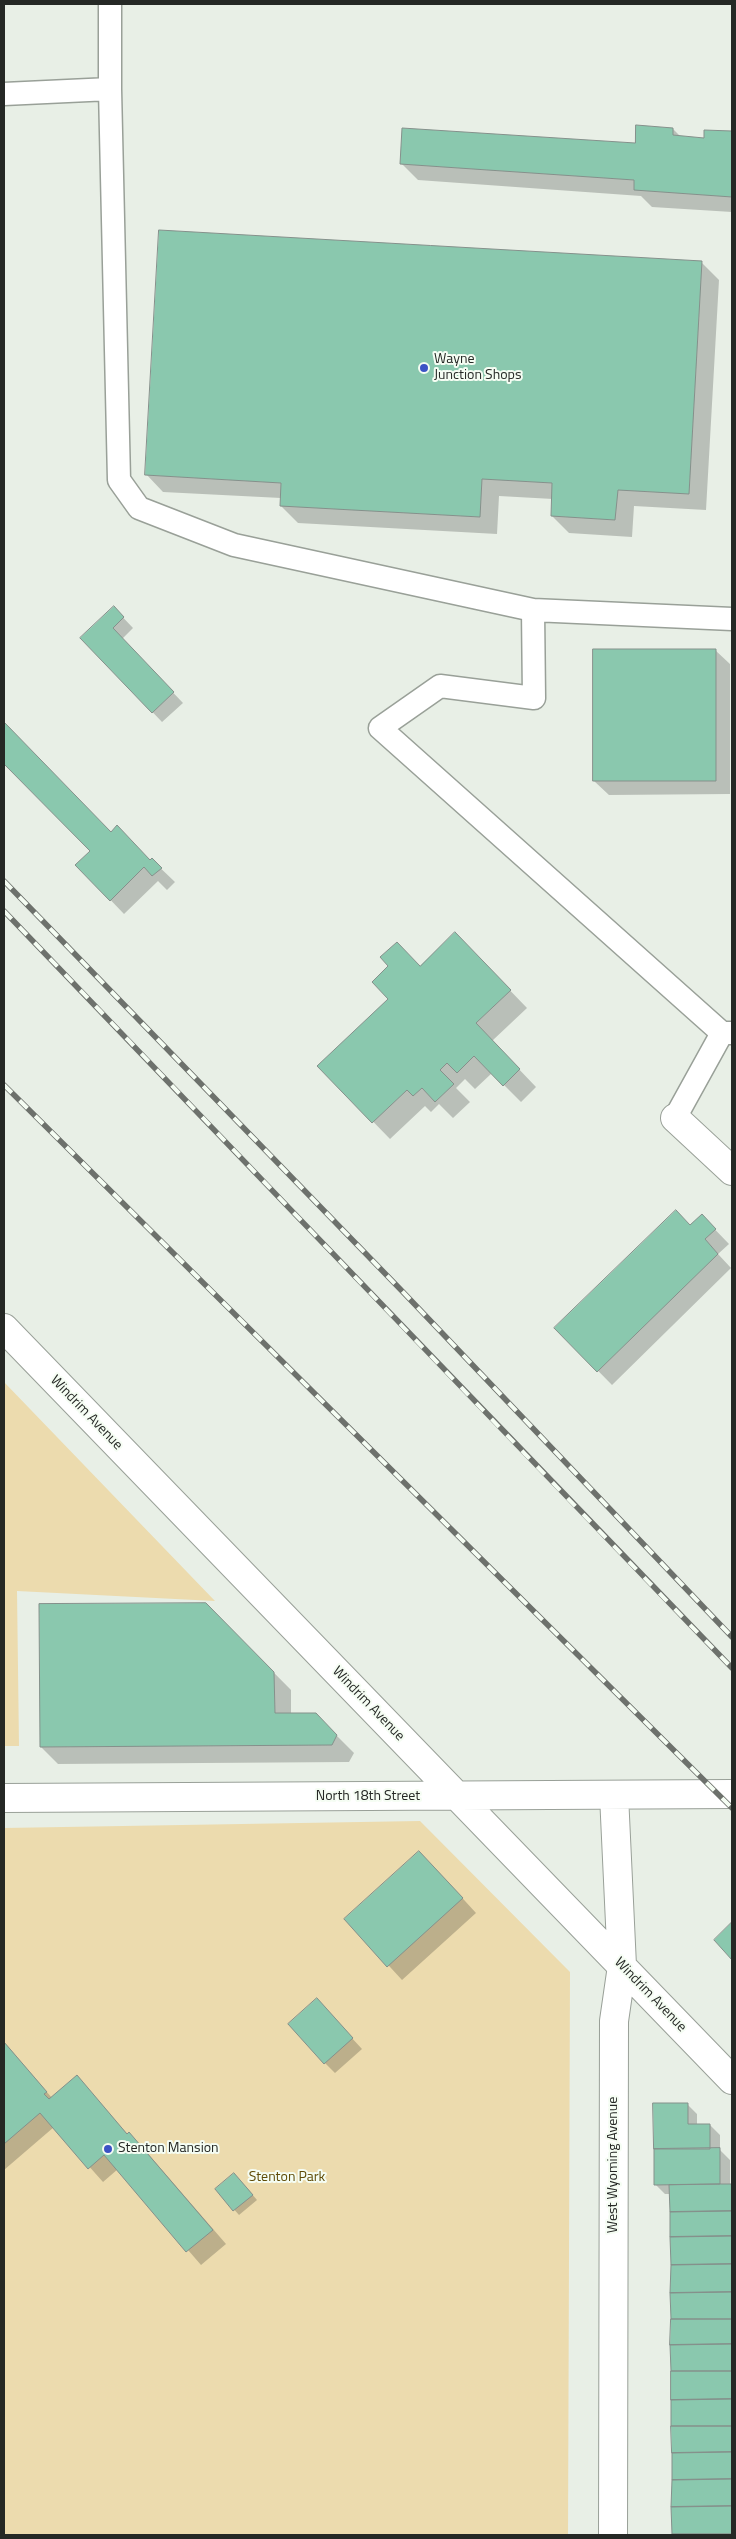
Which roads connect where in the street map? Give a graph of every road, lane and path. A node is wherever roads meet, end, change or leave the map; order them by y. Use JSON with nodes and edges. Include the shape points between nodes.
{"nodes":[{"id":1,"x":110,"y":4,"type":"edge"},
{"id":2,"x":110,"y":89,"type":"junction"},
{"id":3,"x":4,"y":94,"type":"edge"},
{"id":4,"x":533,"y":610,"type":"junction"},
{"id":5,"x":732,"y":619,"type":"edge"},
{"id":6,"x":727,"y":1033,"type":"edge"},
{"id":7,"x":675,"y":1118,"type":"joint"},
{"id":8,"x":732,"y":1171,"type":"edge"},
{"id":9,"x":4,"y":1328,"type":"edge"},
{"id":10,"x":732,"y":1794,"type":"edge"},
{"id":11,"x":614,"y":1795,"type":"junction"},
{"id":12,"x":457,"y":1796,"type":"junction"},
{"id":13,"x":4,"y":1798,"type":"edge"},
{"id":14,"x":622,"y":1966,"type":"junction"},
{"id":15,"x":732,"y":2080,"type":"edge"},
{"id":16,"x":614,"y":2535,"type":"edge"}],
"edges":[{"from":1,"to":2,"type":"lane"},
{"from":2,"to":3,"type":"lane"},
{"from":2,"to":4,"type":"lane","via":[[119,480],[139,508],[234,545]]},
{"from":4,"to":5,"type":"lane"},
{"from":4,"to":6,"type":"lane","via":[[534,698],[440,686],[380,728]]},
{"from":6,"to":7,"type":"lane"},
{"from":7,"to":8,"type":"street"},
{"from":9,"to":12,"type":"street","name":"Windrim Avenue"},
{"from":10,"to":11,"type":"street","name":"North 18th Street"},
{"from":11,"to":12,"type":"street","name":"North 18th Street"},
{"from":11,"to":14,"type":"street","name":"West Wyoming Avenue"},
{"from":12,"to":13,"type":"street","name":"North 18th Street"},
{"from":12,"to":14,"type":"street","name":"Windrim Avenue"},
{"from":14,"to":15,"type":"street","name":"Windrim Avenue"},
{"from":14,"to":16,"type":"street","name":"West Wyoming Avenue","via":[[614,2021]]}]}
